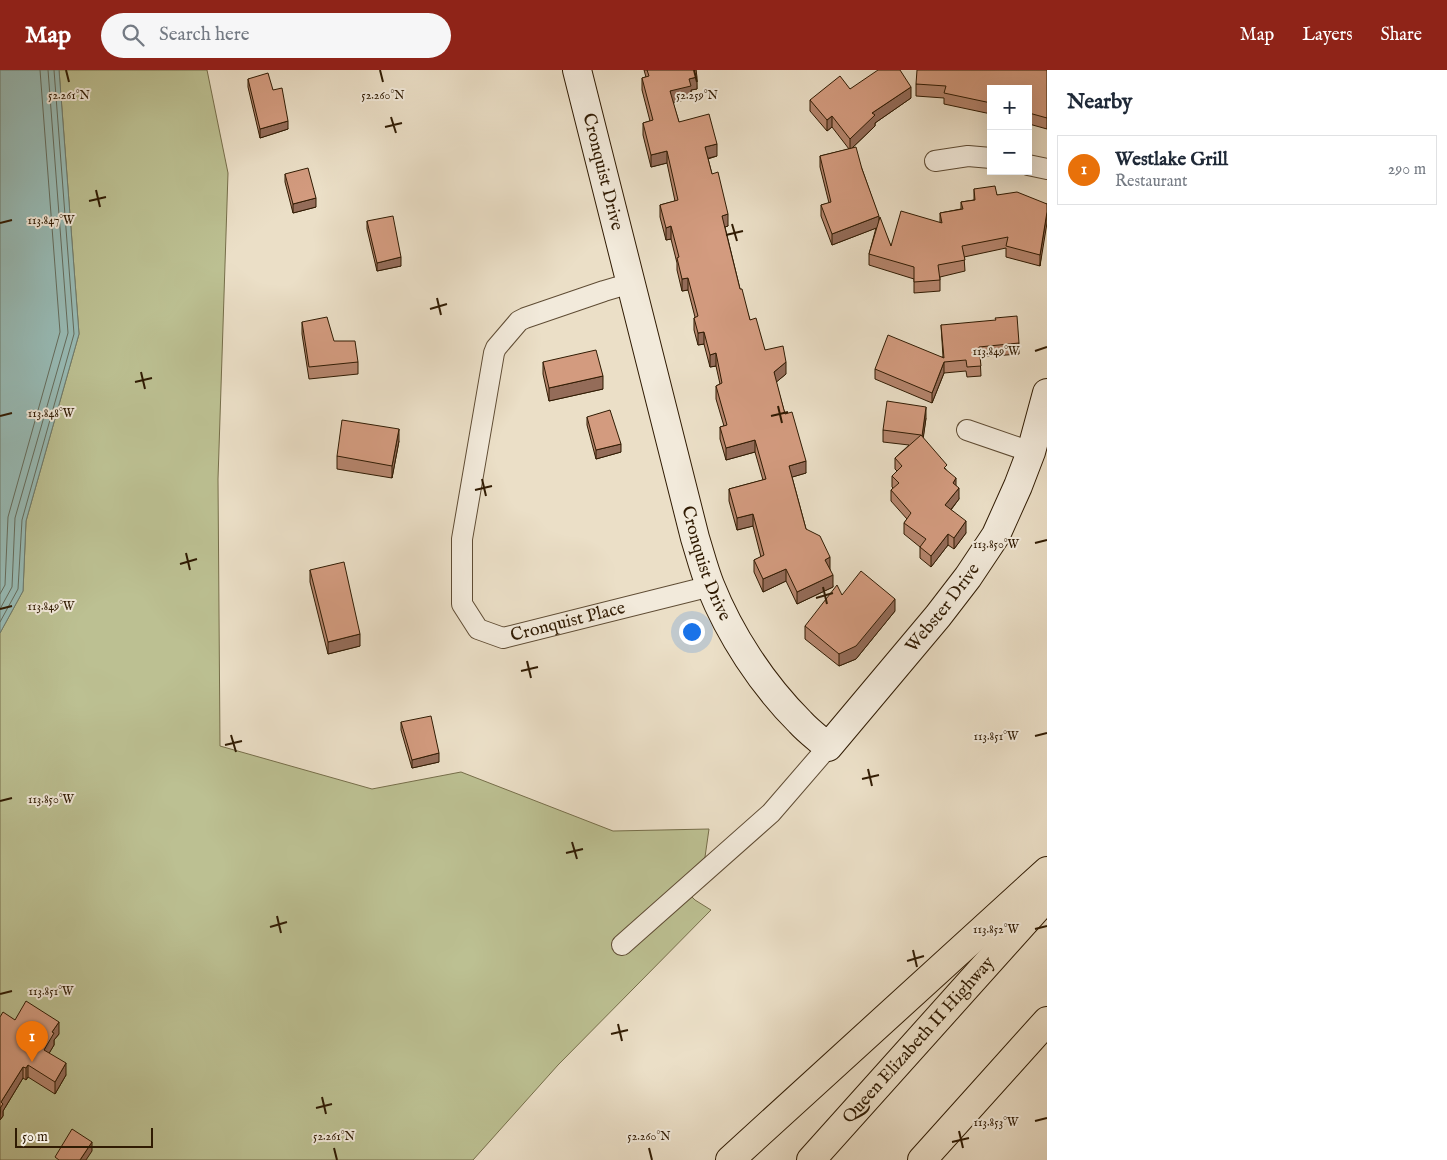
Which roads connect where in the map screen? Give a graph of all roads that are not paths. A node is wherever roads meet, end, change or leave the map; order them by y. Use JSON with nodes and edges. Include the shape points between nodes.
{"nodes":[{"id":1,"x":577,"y":70,"type":"edge"},
{"id":2,"x":987,"y":158,"type":"edge"},
{"id":3,"x":935,"y":161,"type":"dead end"},
{"id":4,"x":1032,"y":166,"type":"edge"},
{"id":5,"x":1047,"y":169,"type":"edge"},
{"id":6,"x":631,"y":283,"type":"junction"},
{"id":7,"x":1047,"y":393,"type":"edge"},
{"id":8,"x":967,"y":430,"type":"dead end"},
{"id":9,"x":1031,"y":452,"type":"junction"},
{"id":10,"x":711,"y":586,"type":"junction"},
{"id":11,"x":828,"y":747,"type":"junction"},
{"id":12,"x":1047,"y":871,"type":"edge"},
{"id":13,"x":1047,"y":898,"type":"edge"},
{"id":14,"x":622,"y":945,"type":"dead end"},
{"id":15,"x":1047,"y":1021,"type":"edge"},
{"id":16,"x":730,"y":1160,"type":"edge"},
{"id":17,"x":811,"y":1160,"type":"edge"},
{"id":18,"x":922,"y":1160,"type":"edge"}],
"edges":[{"from":1,"to":6,"type":"street","name":"Cronquist Drive"},
{"from":2,"to":3,"type":"street","via":[[968,156]]},
{"from":4,"to":5,"type":"street"},
{"from":6,"to":10,"type":"street","name":"Cronquist Drive","via":[[695,538]]},
{"from":6,"to":10,"type":"street","name":"Cronquist Place","via":[[525,318],[496,348],[462,538],[462,604],[478,629],[503,638]]},
{"from":7,"to":9,"type":"street","name":"Webster Drive"},
{"from":8,"to":9,"type":"street"},
{"from":9,"to":11,"type":"street","name":"Webster Drive","via":[[996,535],[968,577]]},
{"from":10,"to":11,"type":"street","name":"Cronquist Drive","via":[[727,621],[763,678],[800,723]]},
{"from":11,"to":14,"type":"street","via":[[771,813]]},
{"from":12,"to":16,"type":"highway"},
{"from":13,"to":17,"type":"highway","name":"Queen Elizabeth II Highway"},
{"from":15,"to":18,"type":"highway"}]}
